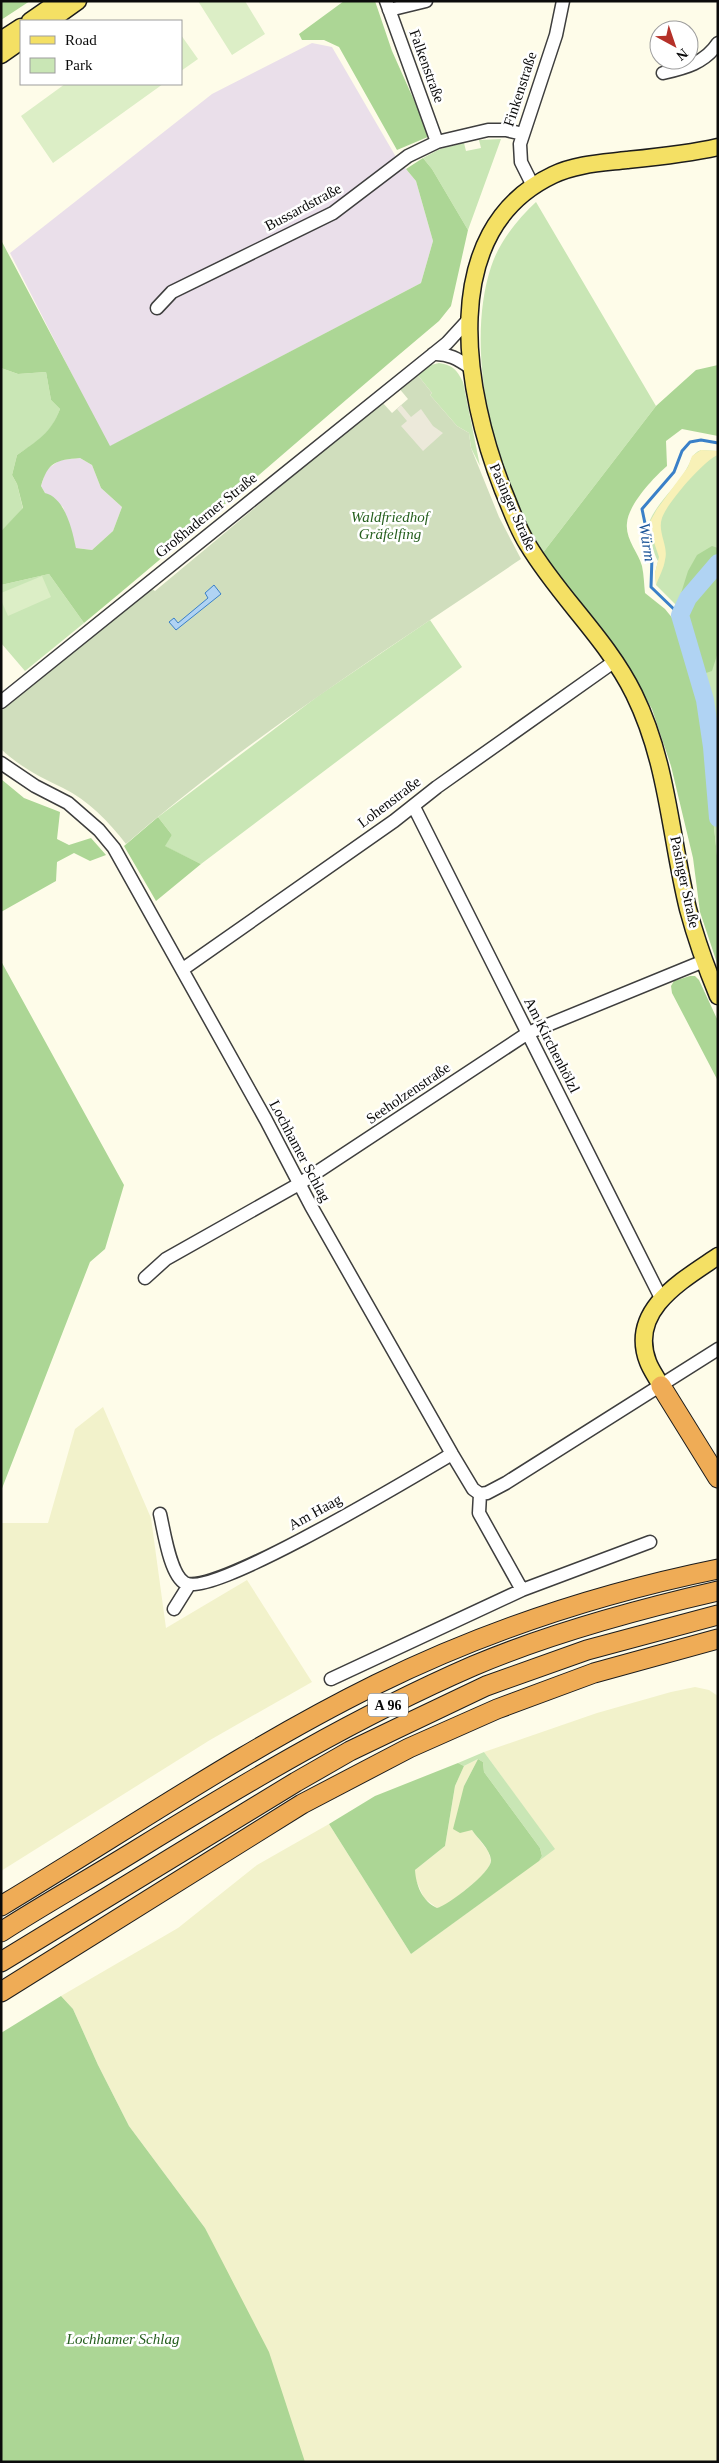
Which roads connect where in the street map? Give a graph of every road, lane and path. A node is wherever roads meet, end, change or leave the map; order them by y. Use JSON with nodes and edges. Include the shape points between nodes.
{"nodes":[{"id":1,"x":58,"y":1,"type":"edge"},
{"id":2,"x":78,"y":1,"type":"edge"},
{"id":3,"x":426,"y":1,"type":"edge"},
{"id":4,"x":563,"y":1,"type":"edge"},
{"id":5,"x":388,"y":6,"type":"edge"},
{"id":6,"x":31,"y":20,"type":"edge"},
{"id":7,"x":51,"y":20,"type":"edge"},
{"id":8,"x":20,"y":28,"type":"edge"},
{"id":9,"x":1,"y":40,"type":"edge"},
{"id":10,"x":20,"y":42,"type":"edge"},
{"id":11,"x":718,"y":44,"type":"edge"},
{"id":12,"x":1,"y":55,"type":"edge"},
{"id":13,"x":663,"y":72,"type":"dead end"},
{"id":14,"x":523,"y":134,"type":"junction"},
{"id":15,"x":437,"y":142,"type":"junction"},
{"id":16,"x":718,"y":147,"type":"edge"},
{"id":17,"x":533,"y":186,"type":"junction"},
{"id":18,"x":157,"y":308,"type":"dead end"},
{"id":19,"x":469,"y":319,"type":"junction"},
{"id":20,"x":432,"y":354,"type":"junction"},
{"id":21,"x":471,"y":368,"type":"junction"},
{"id":22,"x":615,"y":661,"type":"junction"},
{"id":23,"x":1,"y":702,"type":"edge"},
{"id":24,"x":1,"y":763,"type":"edge"},
{"id":25,"x":414,"y":807,"type":"junction"},
{"id":26,"x":704,"y":961,"type":"junction"},
{"id":27,"x":183,"y":969,"type":"junction"},
{"id":28,"x":718,"y":996,"type":"edge"},
{"id":29,"x":528,"y":1033,"type":"junction"},
{"id":30,"x":299,"y":1184,"type":"junction"},
{"id":31,"x":718,"y":1256,"type":"edge"},
{"id":32,"x":145,"y":1278,"type":"dead end"},
{"id":33,"x":661,"y":1298,"type":"junction"},
{"id":34,"x":718,"y":1349,"type":"edge"},
{"id":35,"x":661,"y":1386,"type":"junction"},
{"id":36,"x":452,"y":1454,"type":"junction"},
{"id":37,"x":718,"y":1478,"type":"edge"},
{"id":38,"x":480,"y":1494,"type":"junction"},
{"id":39,"x":160,"y":1514,"type":"dead end"},
{"id":40,"x":650,"y":1542,"type":"dead end"},
{"id":41,"x":718,"y":1554,"type":"edge"},
{"id":42,"x":718,"y":1569,"type":"edge"},
{"id":43,"x":656,"y":1582,"type":"junction"},
{"id":44,"x":189,"y":1585,"type":"junction"},
{"id":45,"x":522,"y":1590,"type":"junction"},
{"id":46,"x":718,"y":1591,"type":"edge"},
{"id":47,"x":174,"y":1609,"type":"dead end"},
{"id":48,"x":718,"y":1615,"type":"edge"},
{"id":49,"x":718,"y":1639,"type":"edge"},
{"id":50,"x":331,"y":1679,"type":"dead end"},
{"id":51,"x":1,"y":1906,"type":"edge"},
{"id":52,"x":5,"y":1930,"type":"edge"},
{"id":53,"x":1,"y":1962,"type":"edge"},
{"id":54,"x":1,"y":1992,"type":"edge"}],
"edges":[{"from":1,"to":6,"type":"main road"},
{"from":2,"to":7,"type":"main road"},
{"from":3,"to":5,"type":"street"},
{"from":4,"to":14,"type":"street","name":"Finkenstraße","via":[[556,35]]},
{"from":5,"to":15,"type":"street","name":"Falkenstraße"},
{"from":8,"to":9,"type":"main road"},
{"from":10,"to":12,"type":"main road"},
{"from":11,"to":13,"type":"street","via":[[703,60],[683,69]]},
{"from":14,"to":15,"type":"street","name":"Bussardstraße","via":[[488,130]]},
{"from":14,"to":17,"type":"street","name":"Finkenstraße","via":[[519,154]]},
{"from":15,"to":18,"type":"street","name":"Bussardstraße","via":[[408,156],[333,212],[172,292]]},
{"from":16,"to":17,"type":"main road","name":"Pasinger Straße","via":[[574,167]]},
{"from":17,"to":19,"type":"main road","name":"Pasinger Straße","via":[[506,210],[486,244]]},
{"from":19,"to":20,"type":"street","name":"Großhaderner Straße"},
{"from":19,"to":21,"type":"main road","name":"Pasinger Straße"},
{"from":20,"to":21,"type":"street","via":[[453,356]]},
{"from":20,"to":23,"type":"street","name":"Großhaderner Straße"},
{"from":21,"to":22,"type":"main road","name":"Pasinger Straße","via":[[480,423],[492,461],[526,542]]},
{"from":22,"to":25,"type":"street","name":"Lohenstraße","via":[[437,787]]},
{"from":22,"to":26,"type":"main road","name":"Pasinger Straße","via":[[633,692],[655,745],[688,907]]},
{"from":24,"to":27,"type":"street","name":"Lochhamer Schlag","via":[[68,803],[99,830],[114,848]]},
{"from":25,"to":27,"type":"street","name":"Lohenstraße"},
{"from":25,"to":29,"type":"street","name":"Am Kirchenhölzl"},
{"from":26,"to":28,"type":"main road","name":"Pasinger Straße"},
{"from":26,"to":29,"type":"street","name":"Seeholzenstraße"},
{"from":27,"to":30,"type":"street","name":"Lochhamer Schlag"},
{"from":29,"to":30,"type":"street","name":"Seeholzenstraße"},
{"from":29,"to":33,"type":"street","name":"Am Kirchenhölzl"},
{"from":30,"to":32,"type":"street","name":"Seeholzenstraße","via":[[166,1260]]},
{"from":30,"to":36,"type":"street","name":"Lochhamer Schlag"},
{"from":31,"to":33,"type":"main road"},
{"from":33,"to":35,"type":"main road","via":[[648,1321],[644,1344],[648,1362]]},
{"from":34,"to":35,"type":"street"},
{"from":35,"to":37,"type":"highway"},
{"from":35,"to":38,"type":"street","via":[[506,1484],[487,1494]]},
{"from":36,"to":38,"type":"street","name":"Lochhamer Schlag","via":[[473,1489]]},
{"from":36,"to":44,"type":"street","name":"Am Haag","via":[[262,1560],[216,1580]]},
{"from":38,"to":45,"type":"street","via":[[479,1513]]},
{"from":39,"to":44,"type":"street","via":[[174,1571],[182,1582]]},
{"from":40,"to":45,"type":"street"},
{"from":41,"to":43,"type":"highway"},
{"from":42,"to":43,"type":"highway"},
{"from":43,"to":51,"type":"highway","via":[[519,1624],[378,1684],[275,1739]]},
{"from":44,"to":47,"type":"street"},
{"from":45,"to":50,"type":"street"},
{"from":46,"to":52,"type":"highway","number":"A 96","via":[[525,1646],[391,1704],[284,1761]]},
{"from":48,"to":53,"type":"highway","number":"A 96","via":[[587,1650],[486,1686],[350,1751]]},
{"from":49,"to":54,"type":"highway","via":[[594,1673],[497,1709],[410,1748],[302,1804]]}]}
